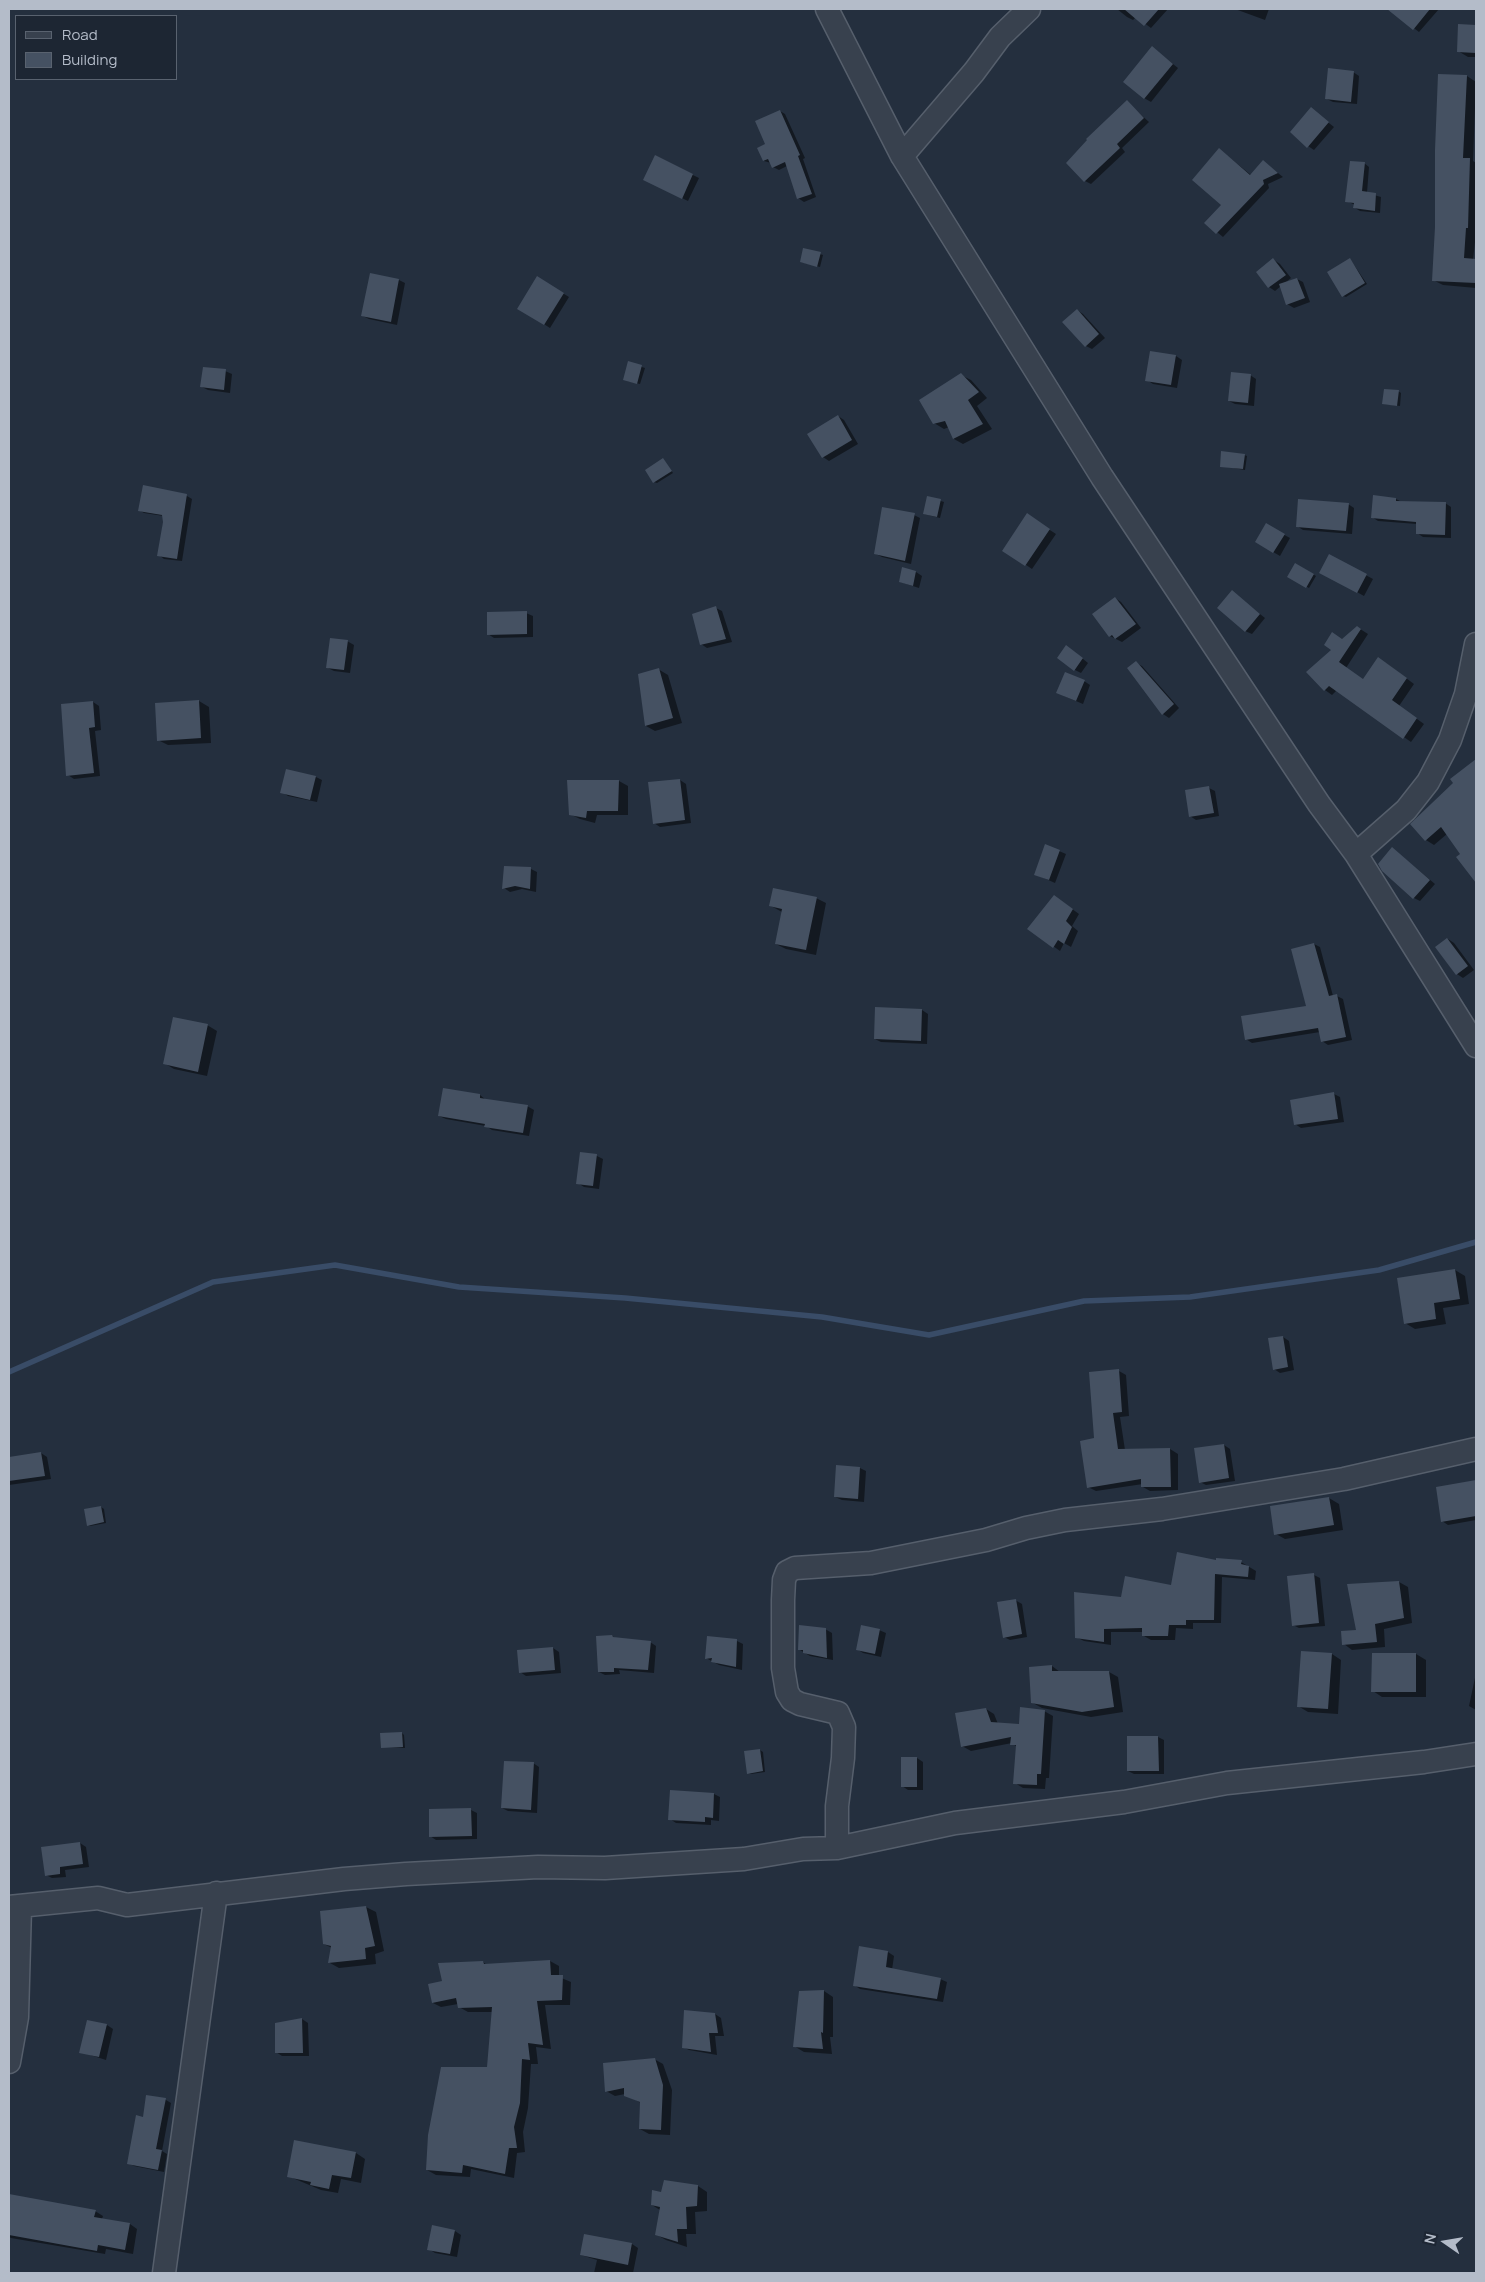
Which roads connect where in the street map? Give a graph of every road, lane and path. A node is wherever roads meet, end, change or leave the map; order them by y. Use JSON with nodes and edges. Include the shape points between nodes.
{"nodes":[{"id":1,"x":827,"y":9,"type":"edge"},
{"id":2,"x":1029,"y":9,"type":"edge"},
{"id":3,"x":902,"y":156,"type":"junction"},
{"id":4,"x":1476,"y":644,"type":"edge"},
{"id":5,"x":1356,"y":854,"type":"junction"},
{"id":6,"x":1476,"y":1046,"type":"edge"},
{"id":7,"x":1476,"y":1449,"type":"edge"},
{"id":8,"x":1476,"y":1754,"type":"edge"},
{"id":9,"x":837,"y":1848,"type":"junction"},
{"id":10,"x":216,"y":1893,"type":"junction"},
{"id":11,"x":14,"y":1907,"type":"edge"},
{"id":12,"x":9,"y":2062,"type":"edge"},
{"id":13,"x":164,"y":2273,"type":"edge"}],
"edges":[{"from":1,"to":3,"type":"street"},
{"from":2,"to":3,"type":"street","via":[[1000,37]]},
{"from":3,"to":5,"type":"street","via":[[1102,477],[1318,804]]},
{"from":4,"to":5,"type":"street","via":[[1466,694],[1450,740],[1428,782],[1406,810]]},
{"from":5,"to":6,"type":"street"},
{"from":7,"to":9,"type":"street","via":[[1344,1480],[1162,1509],[1065,1520],[871,1563],[795,1568],[787,1572],[783,1600],[783,1668],[787,1692],[800,1704],[838,1714],[844,1727]]},
{"from":8,"to":9,"type":"street","via":[[1227,1783],[1124,1802],[956,1823]]},
{"from":9,"to":10,"type":"street","via":[[803,1849],[744,1859],[604,1868],[538,1867],[406,1874]]},
{"from":10,"to":11,"type":"street","via":[[127,1905],[98,1898]]},
{"from":10,"to":13,"type":"street"},
{"from":11,"to":12,"type":"street","via":[[17,2017]]}]}
